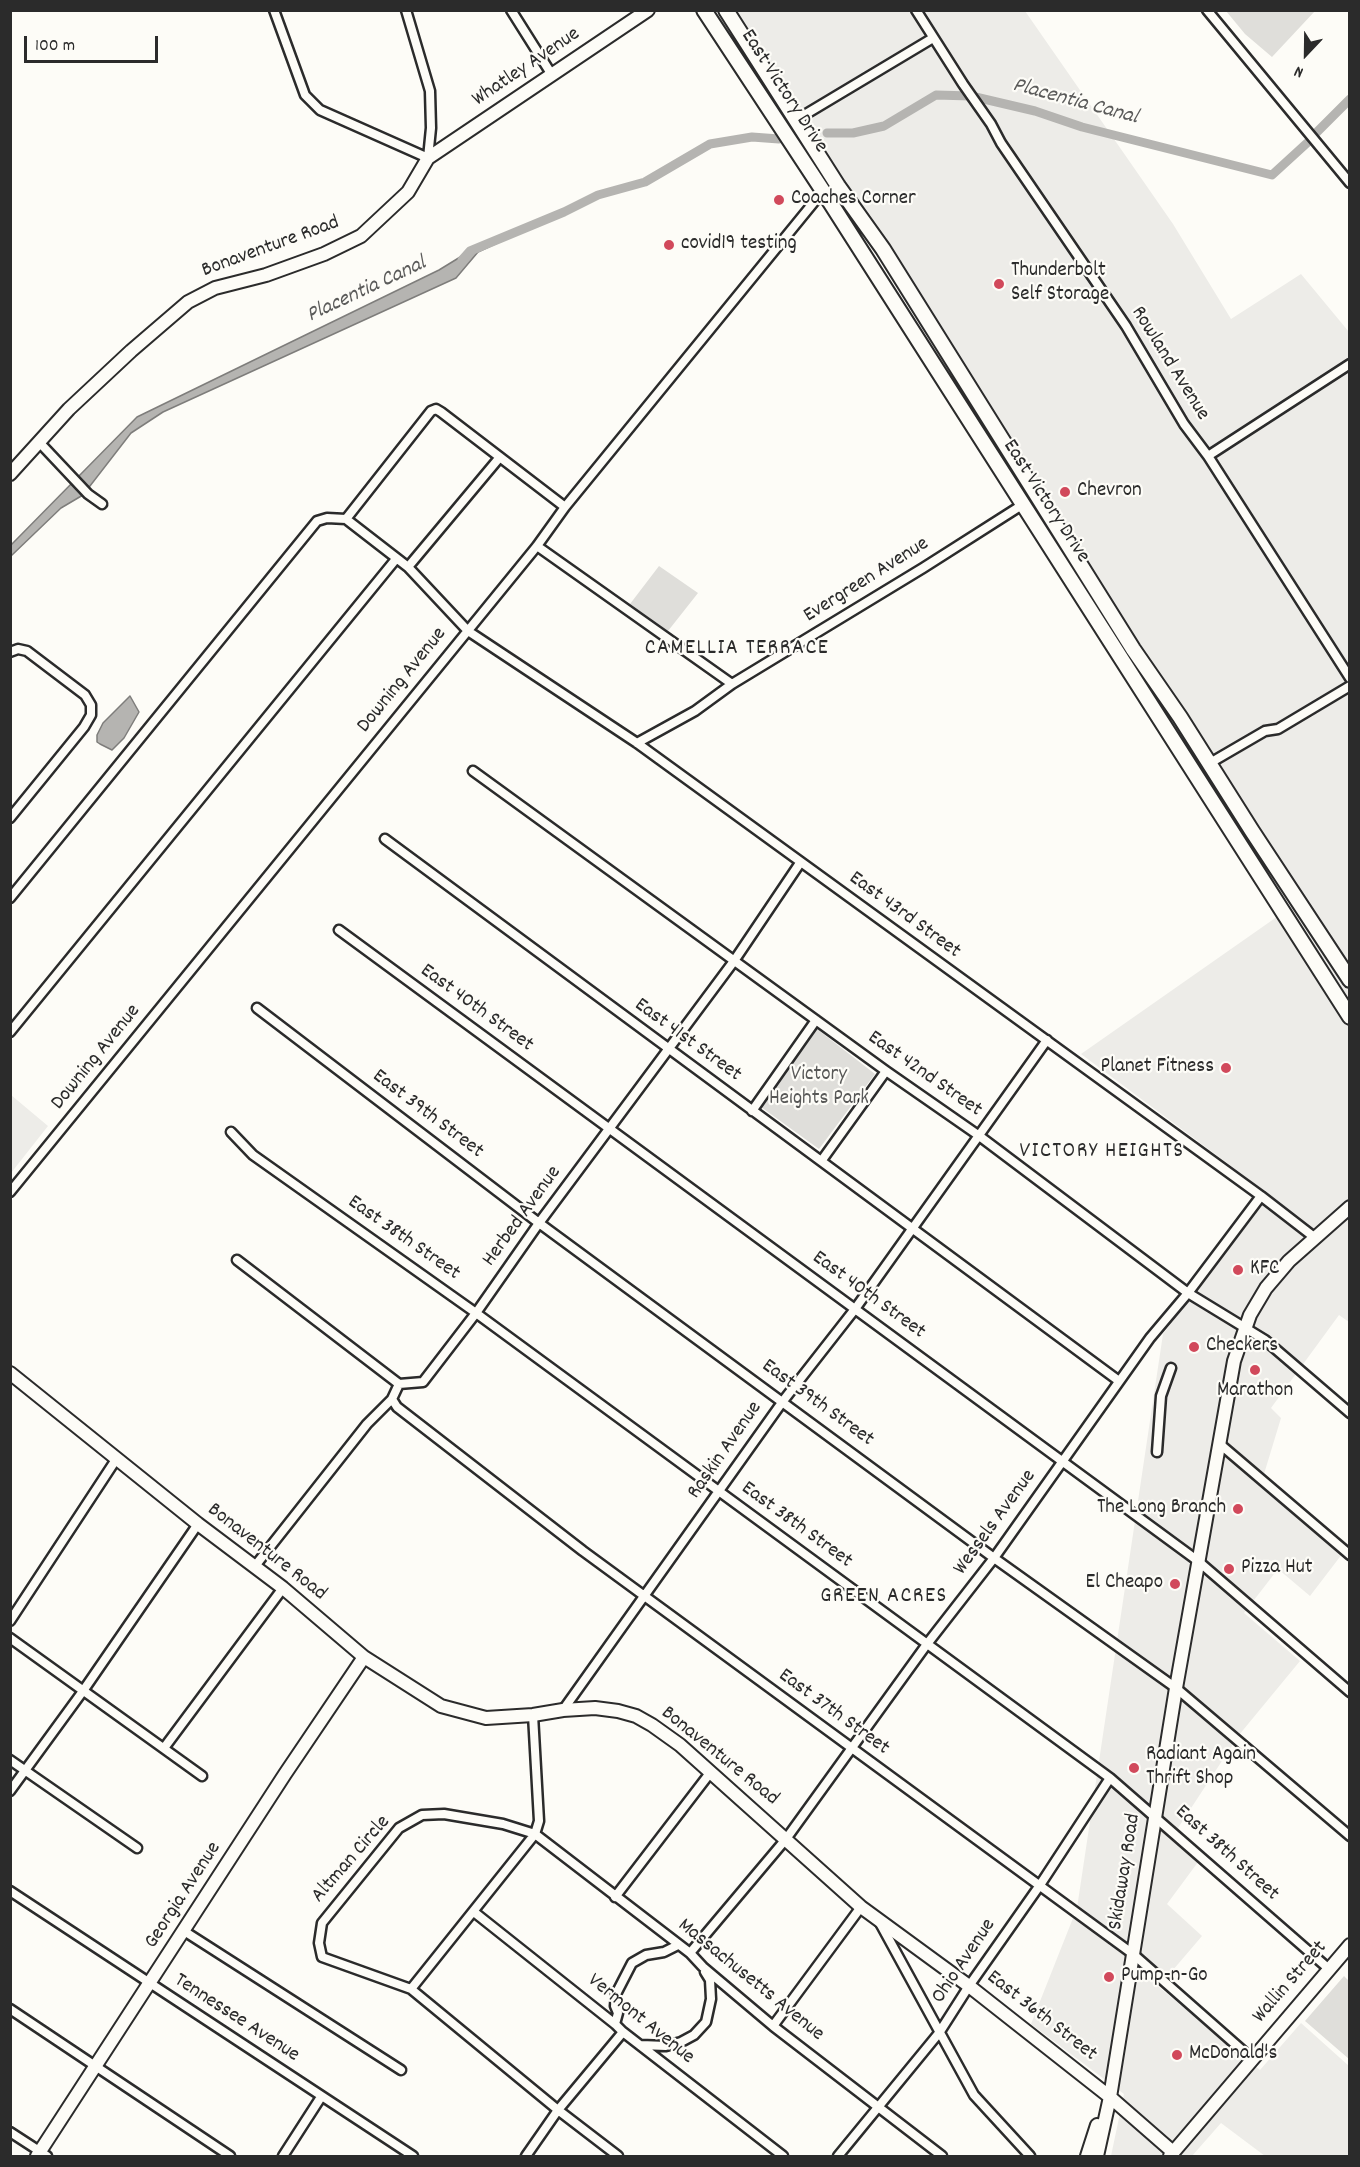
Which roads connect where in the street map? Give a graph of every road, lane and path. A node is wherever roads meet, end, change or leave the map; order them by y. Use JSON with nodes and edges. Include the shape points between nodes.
{"nodes":[{"id":1,"x":274,"y":10,"type":"edge"},
{"id":2,"x":406,"y":10,"type":"edge"},
{"id":3,"x":511,"y":10,"type":"edge"},
{"id":4,"x":648,"y":10,"type":"edge"},
{"id":5,"x":704,"y":10,"type":"edge"},
{"id":6,"x":726,"y":10,"type":"edge"},
{"id":7,"x":916,"y":10,"type":"edge"},
{"id":8,"x":1207,"y":10,"type":"edge"},
{"id":9,"x":933,"y":38,"type":"junction"},
{"id":10,"x":552,"y":75,"type":"junction"},
{"id":11,"x":796,"y":120,"type":"junction"},
{"id":12,"x":428,"y":158,"type":"junction"},
{"id":13,"x":1350,"y":183,"type":"edge"},
{"id":14,"x":823,"y":191,"type":"junction"},
{"id":15,"x":877,"y":240,"type":"junction"},
{"id":16,"x":1350,"y":364,"type":"edge"},
{"id":17,"x":989,"y":418,"type":"junction"},
{"id":18,"x":973,"y":427,"type":"junction"},
{"id":19,"x":39,"y":442,"type":"junction"},
{"id":20,"x":1208,"y":456,"type":"junction"},
{"id":21,"x":500,"y":457,"type":"junction"},
{"id":22,"x":10,"y":474,"type":"edge"},
{"id":23,"x":102,"y":504,"type":"dead end"},
{"id":24,"x":1022,"y":505,"type":"junction"},
{"id":25,"x":565,"y":507,"type":"junction"},
{"id":26,"x":346,"y":519,"type":"junction"},
{"id":27,"x":537,"y":546,"type":"junction"},
{"id":28,"x":396,"y":559,"type":"junction"},
{"id":29,"x":408,"y":567,"type":"junction"},
{"id":30,"x":468,"y":631,"type":"junction"},
{"id":31,"x":1133,"y":649,"type":"junction"},
{"id":32,"x":10,"y":652,"type":"edge"},
{"id":33,"x":1120,"y":658,"type":"junction"},
{"id":34,"x":1350,"y":678,"type":"edge"},
{"id":35,"x":732,"y":684,"type":"junction"},
{"id":36,"x":1350,"y":686,"type":"edge"},
{"id":37,"x":638,"y":743,"type":"junction"},
{"id":38,"x":1210,"y":763,"type":"junction"},
{"id":39,"x":472,"y":771,"type":"dead end"},
{"id":40,"x":10,"y":818,"type":"edge"},
{"id":41,"x":386,"y":840,"type":"dead end"},
{"id":42,"x":800,"y":863,"type":"junction"},
{"id":43,"x":10,"y":898,"type":"edge"},
{"id":44,"x":339,"y":930,"type":"dead end"},
{"id":45,"x":734,"y":961,"type":"junction"},
{"id":46,"x":1350,"y":980,"type":"edge"},
{"id":47,"x":257,"y":1008,"type":"dead end"},
{"id":48,"x":1350,"y":1017,"type":"edge"},
{"id":49,"x":816,"y":1020,"type":"junction"},
{"id":50,"x":10,"y":1032,"type":"edge"},
{"id":51,"x":1047,"y":1040,"type":"junction"},
{"id":52,"x":669,"y":1050,"type":"junction"},
{"id":53,"x":886,"y":1071,"type":"junction"},
{"id":54,"x":752,"y":1111,"type":"junction"},
{"id":55,"x":609,"y":1128,"type":"junction"},
{"id":56,"x":231,"y":1132,"type":"dead end"},
{"id":57,"x":978,"y":1135,"type":"junction"},
{"id":58,"x":822,"y":1160,"type":"junction"},
{"id":59,"x":10,"y":1192,"type":"edge"},
{"id":60,"x":1261,"y":1196,"type":"junction"},
{"id":61,"x":1350,"y":1207,"type":"edge"},
{"id":62,"x":539,"y":1223,"type":"junction"},
{"id":63,"x":912,"y":1228,"type":"junction"},
{"id":64,"x":1314,"y":1237,"type":"junction"},
{"id":65,"x":237,"y":1260,"type":"dead end"},
{"id":66,"x":1188,"y":1293,"type":"junction"},
{"id":67,"x":855,"y":1310,"type":"junction"},
{"id":68,"x":476,"y":1313,"type":"junction"},
{"id":69,"x":1244,"y":1329,"type":"junction"},
{"id":70,"x":1171,"y":1368,"type":"dead end"},
{"id":71,"x":10,"y":1373,"type":"edge"},
{"id":72,"x":1119,"y":1381,"type":"junction"},
{"id":73,"x":399,"y":1384,"type":"junction"},
{"id":74,"x":392,"y":1399,"type":"junction"},
{"id":75,"x":783,"y":1401,"type":"junction"},
{"id":76,"x":1350,"y":1413,"type":"edge"},
{"id":77,"x":1221,"y":1445,"type":"junction"},
{"id":78,"x":1157,"y":1452,"type":"dead end"},
{"id":79,"x":117,"y":1458,"type":"junction"},
{"id":80,"x":1063,"y":1462,"type":"junction"},
{"id":81,"x":720,"y":1492,"type":"junction"},
{"id":82,"x":198,"y":1524,"type":"junction"},
{"id":83,"x":1350,"y":1555,"type":"edge"},
{"id":84,"x":994,"y":1558,"type":"junction"},
{"id":85,"x":1198,"y":1561,"type":"junction"},
{"id":86,"x":255,"y":1566,"type":"junction"},
{"id":87,"x":283,"y":1588,"type":"junction"},
{"id":88,"x":645,"y":1596,"type":"junction"},
{"id":89,"x":10,"y":1621,"type":"edge"},
{"id":90,"x":10,"y":1638,"type":"edge"},
{"id":91,"x":927,"y":1644,"type":"junction"},
{"id":92,"x":364,"y":1657,"type":"junction"},
{"id":93,"x":1176,"y":1688,"type":"junction"},
{"id":94,"x":83,"y":1691,"type":"junction"},
{"id":95,"x":1350,"y":1692,"type":"edge"},
{"id":96,"x":562,"y":1710,"type":"junction"},
{"id":97,"x":533,"y":1715,"type":"junction"},
{"id":98,"x":164,"y":1748,"type":"junction"},
{"id":99,"x":851,"y":1748,"type":"junction"},
{"id":100,"x":10,"y":1760,"type":"edge"},
{"id":101,"x":25,"y":1770,"type":"junction"},
{"id":102,"x":710,"y":1773,"type":"junction"},
{"id":103,"x":202,"y":1776,"type":"dead end"},
{"id":104,"x":1110,"y":1778,"type":"junction"},
{"id":105,"x":10,"y":1791,"type":"edge"},
{"id":106,"x":1155,"y":1815,"type":"junction"},
{"id":107,"x":535,"y":1834,"type":"junction"},
{"id":108,"x":1350,"y":1836,"type":"edge"},
{"id":109,"x":786,"y":1839,"type":"junction"},
{"id":110,"x":137,"y":1848,"type":"dead end"},
{"id":111,"x":1040,"y":1885,"type":"junction"},
{"id":112,"x":10,"y":1891,"type":"edge"},
{"id":113,"x":615,"y":1897,"type":"junction"},
{"id":114,"x":861,"y":1907,"type":"junction"},
{"id":115,"x":474,"y":1912,"type":"junction"},
{"id":116,"x":879,"y":1920,"type":"junction"},
{"id":117,"x":184,"y":1931,"type":"junction"},
{"id":118,"x":678,"y":1945,"type":"junction"},
{"id":119,"x":1350,"y":1945,"type":"edge"},
{"id":120,"x":690,"y":1953,"type":"junction"},
{"id":121,"x":1133,"y":1954,"type":"junction"},
{"id":122,"x":703,"y":1967,"type":"junction"},
{"id":123,"x":1329,"y":1969,"type":"junction"},
{"id":124,"x":150,"y":1984,"type":"junction"},
{"id":125,"x":969,"y":1986,"type":"junction"},
{"id":126,"x":411,"y":1989,"type":"junction"},
{"id":127,"x":10,"y":2009,"type":"edge"},
{"id":128,"x":615,"y":2024,"type":"junction"},
{"id":129,"x":773,"y":2026,"type":"junction"},
{"id":130,"x":623,"y":2032,"type":"junction"},
{"id":131,"x":939,"y":2033,"type":"junction"},
{"id":132,"x":641,"y":2045,"type":"junction"},
{"id":133,"x":1251,"y":2058,"type":"junction"},
{"id":134,"x":96,"y":2065,"type":"junction"},
{"id":135,"x":401,"y":2070,"type":"dead end"},
{"id":136,"x":321,"y":2097,"type":"junction"},
{"id":137,"x":1110,"y":2097,"type":"junction"},
{"id":138,"x":879,"y":2107,"type":"junction"},
{"id":139,"x":558,"y":2110,"type":"junction"},
{"id":140,"x":1107,"y":2112,"type":"junction"},
{"id":141,"x":10,"y":2132,"type":"edge"},
{"id":142,"x":1171,"y":2154,"type":"edge"},
{"id":143,"x":41,"y":2155,"type":"edge"},
{"id":144,"x":230,"y":2157,"type":"edge"},
{"id":145,"x":283,"y":2157,"type":"edge"},
{"id":146,"x":413,"y":2157,"type":"edge"},
{"id":147,"x":526,"y":2157,"type":"edge"},
{"id":148,"x":618,"y":2157,"type":"edge"},
{"id":149,"x":783,"y":2157,"type":"edge"},
{"id":150,"x":838,"y":2157,"type":"edge"},
{"id":151,"x":942,"y":2157,"type":"edge"},
{"id":152,"x":1030,"y":2157,"type":"edge"},
{"id":153,"x":1087,"y":2157,"type":"edge"},
{"id":154,"x":1097,"y":2157,"type":"edge"}],
"edges":[{"from":1,"to":12,"type":"street","via":[[305,95],[320,110]]},
{"from":2,"to":12,"type":"street","name":"Bonaventure Road","via":[[429,91]]},
{"from":3,"to":10,"type":"street"},
{"from":4,"to":10,"type":"street","name":"Whatley Avenue"},
{"from":5,"to":14,"type":"main road","name":"East Victory Drive"},
{"from":6,"to":11,"type":"main road","name":"East Victory Drive"},
{"from":7,"to":9,"type":"street","name":"Rowland Avenue"},
{"from":8,"to":13,"type":"street"},
{"from":9,"to":11,"type":"street"},
{"from":9,"to":20,"type":"street","name":"Rowland Avenue"},
{"from":10,"to":12,"type":"street","name":"Whatley Avenue"},
{"from":11,"to":15,"type":"main road","name":"East Victory Drive"},
{"from":12,"to":19,"type":"street","name":"Bonaventure Road","via":[[408,192],[361,236],[324,254],[215,288],[188,302],[130,351]]},
{"from":14,"to":15,"type":"main road","via":[[834,192],[861,232]]},
{"from":14,"to":18,"type":"main road","name":"East Victory Drive"},
{"from":14,"to":25,"type":"street","name":"Downing Avenue"},
{"from":15,"to":17,"type":"main road","name":"East Victory Drive"},
{"from":16,"to":20,"type":"street"},
{"from":17,"to":18,"type":"main road"},
{"from":17,"to":31,"type":"main road","name":"East Victory Drive"},
{"from":18,"to":24,"type":"main road","name":"East Victory Drive"},
{"from":19,"to":22,"type":"street","name":"Bonaventure Road"},
{"from":19,"to":23,"type":"street"},
{"from":20,"to":34,"type":"street","name":"Rowland Avenue"},
{"from":21,"to":25,"type":"street"},
{"from":21,"to":26,"type":"street","via":[[441,412],[431,411]]},
{"from":21,"to":29,"type":"street"},
{"from":24,"to":33,"type":"main road","name":"East Victory Drive"},
{"from":24,"to":35,"type":"street","name":"Evergreen Avenue"},
{"from":25,"to":27,"type":"street","name":"Downing Avenue"},
{"from":26,"to":28,"type":"street","name":"East 43rd Street"},
{"from":26,"to":43,"type":"street","via":[[318,521]]},
{"from":27,"to":30,"type":"street","name":"Downing Avenue"},
{"from":27,"to":35,"type":"street"},
{"from":28,"to":29,"type":"street","name":"East 43rd Street"},
{"from":28,"to":50,"type":"street"},
{"from":29,"to":30,"type":"street","name":"East 43rd Street"},
{"from":30,"to":37,"type":"street","name":"East 43rd Street"},
{"from":30,"to":59,"type":"street","name":"Downing Avenue"},
{"from":31,"to":33,"type":"main road"},
{"from":31,"to":38,"type":"main road","name":"East Victory Drive"},
{"from":32,"to":40,"type":"street","via":[[27,651],[85,695],[91,715]]},
{"from":33,"to":48,"type":"main road","name":"East Victory Drive"},
{"from":35,"to":37,"type":"street","name":"Evergreen Avenue","via":[[695,711]]},
{"from":36,"to":38,"type":"street"},
{"from":37,"to":42,"type":"street","name":"East 43rd Street"},
{"from":38,"to":46,"type":"main road","name":"East Victory Drive"},
{"from":39,"to":45,"type":"street","name":"East 42nd Street"},
{"from":41,"to":52,"type":"street","name":"East 41st Street"},
{"from":42,"to":45,"type":"street","name":"Herbed Avenue"},
{"from":42,"to":51,"type":"street","name":"East 43rd Street"},
{"from":44,"to":55,"type":"street","name":"East 40th Street"},
{"from":45,"to":49,"type":"street","name":"East 42nd Street"},
{"from":45,"to":52,"type":"street","name":"Herbed Avenue"},
{"from":47,"to":62,"type":"street","name":"East 39th Street"},
{"from":49,"to":53,"type":"street","name":"East 42nd Street"},
{"from":49,"to":54,"type":"street"},
{"from":51,"to":57,"type":"street","name":"Raskin Avenue"},
{"from":51,"to":60,"type":"street","name":"East 43rd Street"},
{"from":52,"to":54,"type":"street","name":"East 41st Street"},
{"from":52,"to":55,"type":"street","name":"Herbed Avenue"},
{"from":53,"to":57,"type":"street","name":"East 42nd Street"},
{"from":53,"to":58,"type":"street"},
{"from":54,"to":58,"type":"street","name":"East 41st Street"},
{"from":55,"to":62,"type":"street","name":"Herbed Avenue"},
{"from":55,"to":67,"type":"street","name":"East 40th Street"},
{"from":56,"to":68,"type":"street","name":"East 38th Street","via":[[253,1155]]},
{"from":57,"to":63,"type":"street","name":"Raskin Avenue"},
{"from":57,"to":66,"type":"street","name":"East 42nd Street"},
{"from":58,"to":63,"type":"street","name":"East 41st Street"},
{"from":60,"to":64,"type":"street","name":"East 43rd Street"},
{"from":60,"to":66,"type":"street","name":"Wessels Avenue"},
{"from":61,"to":64,"type":"street","name":"Skidaway Road"},
{"from":62,"to":68,"type":"street","name":"Herbed Avenue"},
{"from":62,"to":75,"type":"street","name":"East 39th Street"},
{"from":63,"to":67,"type":"street","name":"Raskin Avenue"},
{"from":63,"to":72,"type":"street","name":"East 41st Street"},
{"from":64,"to":69,"type":"street","name":"Skidaway Road","via":[[1266,1288]]},
{"from":65,"to":73,"type":"street"},
{"from":66,"to":69,"type":"street","name":"East 42nd Street"},
{"from":66,"to":72,"type":"street","name":"Wessels Avenue"},
{"from":67,"to":75,"type":"street","name":"Raskin Avenue"},
{"from":67,"to":80,"type":"street","name":"East 40th Street"},
{"from":68,"to":73,"type":"street","name":"Herbed Avenue","via":[[423,1382]]},
{"from":68,"to":81,"type":"street","name":"East 38th Street"},
{"from":69,"to":76,"type":"street","name":"East 42nd Street","via":[[1265,1340]]},
{"from":69,"to":77,"type":"street","name":"Skidaway Road","via":[[1234,1361]]},
{"from":70,"to":78,"type":"street","via":[[1161,1396]]},
{"from":71,"to":79,"type":"street","name":"Bonaventure Road"},
{"from":72,"to":80,"type":"street","name":"Wessels Avenue"},
{"from":73,"to":74,"type":"street"},
{"from":74,"to":86,"type":"street","via":[[367,1424]]},
{"from":74,"to":88,"type":"street","name":"East 37th Street","via":[[406,1414]]},
{"from":75,"to":81,"type":"street","name":"Raskin Avenue"},
{"from":75,"to":84,"type":"street","name":"East 39th Street"},
{"from":77,"to":83,"type":"street"},
{"from":77,"to":85,"type":"street","name":"Skidaway Road"},
{"from":79,"to":82,"type":"street","name":"Bonaventure Road"},
{"from":79,"to":89,"type":"street"},
{"from":80,"to":84,"type":"street","name":"Wessels Avenue"},
{"from":80,"to":85,"type":"street","name":"East 40th Street"},
{"from":81,"to":88,"type":"street","name":"Raskin Avenue"},
{"from":81,"to":91,"type":"street","name":"East 38th Street"},
{"from":82,"to":86,"type":"street","name":"Bonaventure Road"},
{"from":82,"to":94,"type":"street"},
{"from":84,"to":91,"type":"street","name":"Wessels Avenue"},
{"from":84,"to":93,"type":"street","name":"East 39th Street"},
{"from":85,"to":93,"type":"street","name":"Skidaway Road"},
{"from":85,"to":95,"type":"street","name":"East 40th Street"},
{"from":86,"to":87,"type":"street","name":"Bonaventure Road"},
{"from":87,"to":92,"type":"street","name":"Bonaventure Road"},
{"from":87,"to":98,"type":"street"},
{"from":88,"to":96,"type":"street","name":"Raskin Avenue"},
{"from":88,"to":99,"type":"street","name":"East 37th Street"},
{"from":90,"to":94,"type":"street"},
{"from":91,"to":99,"type":"street","name":"Wessels Avenue"},
{"from":91,"to":104,"type":"street","name":"East 38th Street"},
{"from":92,"to":97,"type":"street","name":"Bonaventure Road","via":[[441,1706],[486,1718]]},
{"from":92,"to":117,"type":"street","name":"Georgia Avenue"},
{"from":93,"to":106,"type":"street","name":"Skidaway Road"},
{"from":93,"to":108,"type":"street","name":"East 39th Street"},
{"from":94,"to":98,"type":"street"},
{"from":94,"to":101,"type":"street"},
{"from":96,"to":97,"type":"street","name":"Bonaventure Road"},
{"from":96,"to":102,"type":"street","name":"Bonaventure Road","via":[[595,1708],[636,1716],[680,1745]]},
{"from":97,"to":107,"type":"street","via":[[539,1821]]},
{"from":98,"to":103,"type":"street"},
{"from":99,"to":109,"type":"street","name":"Wessels Avenue"},
{"from":99,"to":111,"type":"street","name":"East 37th Street"},
{"from":100,"to":101,"type":"street"},
{"from":101,"to":105,"type":"street"},
{"from":101,"to":110,"type":"street"},
{"from":102,"to":109,"type":"street","name":"Bonaventure Road"},
{"from":102,"to":113,"type":"street"},
{"from":104,"to":106,"type":"street","name":"East 38th Street"},
{"from":104,"to":111,"type":"street","name":"Ohio Avenue"},
{"from":106,"to":121,"type":"street","name":"Skidaway Road"},
{"from":106,"to":123,"type":"street","name":"East 38th Street"},
{"from":107,"to":113,"type":"street","name":"Massachusetts Avenue"},
{"from":107,"to":115,"type":"street"},
{"from":107,"to":126,"type":"street","name":"Altman Circle","via":[[477,1819],[422,1815],[399,1828],[380,1849],[322,1923],[322,1957]]},
{"from":109,"to":114,"type":"street","name":"Bonaventure Road"},
{"from":109,"to":120,"type":"street","name":"Wessels Avenue"},
{"from":111,"to":121,"type":"street","name":"East 37th Street"},
{"from":111,"to":125,"type":"street","name":"Ohio Avenue"},
{"from":112,"to":124,"type":"street","name":"Tennessee Avenue"},
{"from":113,"to":118,"type":"street","name":"Massachusetts Avenue"},
{"from":114,"to":116,"type":"street","name":"Bonaventure Road"},
{"from":114,"to":129,"type":"street"},
{"from":115,"to":126,"type":"street"},
{"from":115,"to":128,"type":"street","name":"Vermont Avenue"},
{"from":116,"to":125,"type":"street","name":"East 36th Street"},
{"from":116,"to":131,"type":"street","name":"Bonaventure Road"},
{"from":117,"to":124,"type":"street","name":"Georgia Avenue"},
{"from":117,"to":135,"type":"street"},
{"from":118,"to":120,"type":"street","name":"Massachusetts Avenue"},
{"from":118,"to":128,"type":"street","via":[[632,1963],[616,1994]]},
{"from":119,"to":123,"type":"street","name":"Wallin Street"},
{"from":120,"to":122,"type":"street","name":"Massachusetts Avenue"},
{"from":121,"to":133,"type":"street","name":"East 37th Street"},
{"from":121,"to":137,"type":"street","name":"Skidaway Road"},
{"from":122,"to":129,"type":"street","name":"Massachusetts Avenue"},
{"from":122,"to":132,"type":"street","via":[[711,1986],[706,2022],[681,2042]]},
{"from":123,"to":133,"type":"street","name":"Wallin Street"},
{"from":124,"to":134,"type":"street","name":"Georgia Avenue"},
{"from":124,"to":136,"type":"street","name":"Tennessee Avenue"},
{"from":125,"to":131,"type":"street","name":"Ohio Avenue"},
{"from":125,"to":137,"type":"street","name":"East 36th Street"},
{"from":126,"to":139,"type":"street"},
{"from":127,"to":134,"type":"street"},
{"from":128,"to":130,"type":"street","name":"Vermont Avenue"},
{"from":129,"to":138,"type":"street","name":"Massachusetts Avenue"},
{"from":130,"to":132,"type":"street","name":"Vermont Avenue"},
{"from":130,"to":139,"type":"street"},
{"from":131,"to":138,"type":"street","name":"Ohio Avenue"},
{"from":131,"to":152,"type":"street","name":"Bonaventure Road","via":[[974,2095]]},
{"from":132,"to":149,"type":"street","name":"Vermont Avenue"},
{"from":133,"to":142,"type":"street","name":"Wallin Street"},
{"from":134,"to":143,"type":"street","name":"Georgia Avenue"},
{"from":134,"to":144,"type":"street"},
{"from":136,"to":145,"type":"street"},
{"from":136,"to":146,"type":"street","name":"Tennessee Avenue"},
{"from":137,"to":140,"type":"street","name":"Skidaway Road"},
{"from":137,"to":142,"type":"street","name":"East 36th Street"},
{"from":138,"to":150,"type":"street","name":"Ohio Avenue"},
{"from":138,"to":151,"type":"street","name":"Massachusetts Avenue"},
{"from":139,"to":147,"type":"street"},
{"from":139,"to":148,"type":"street"},
{"from":140,"to":153,"type":"street","via":[[1098,2122]]},
{"from":140,"to":154,"type":"street","name":"Skidaway Road"},
{"from":141,"to":143,"type":"street"}]}
